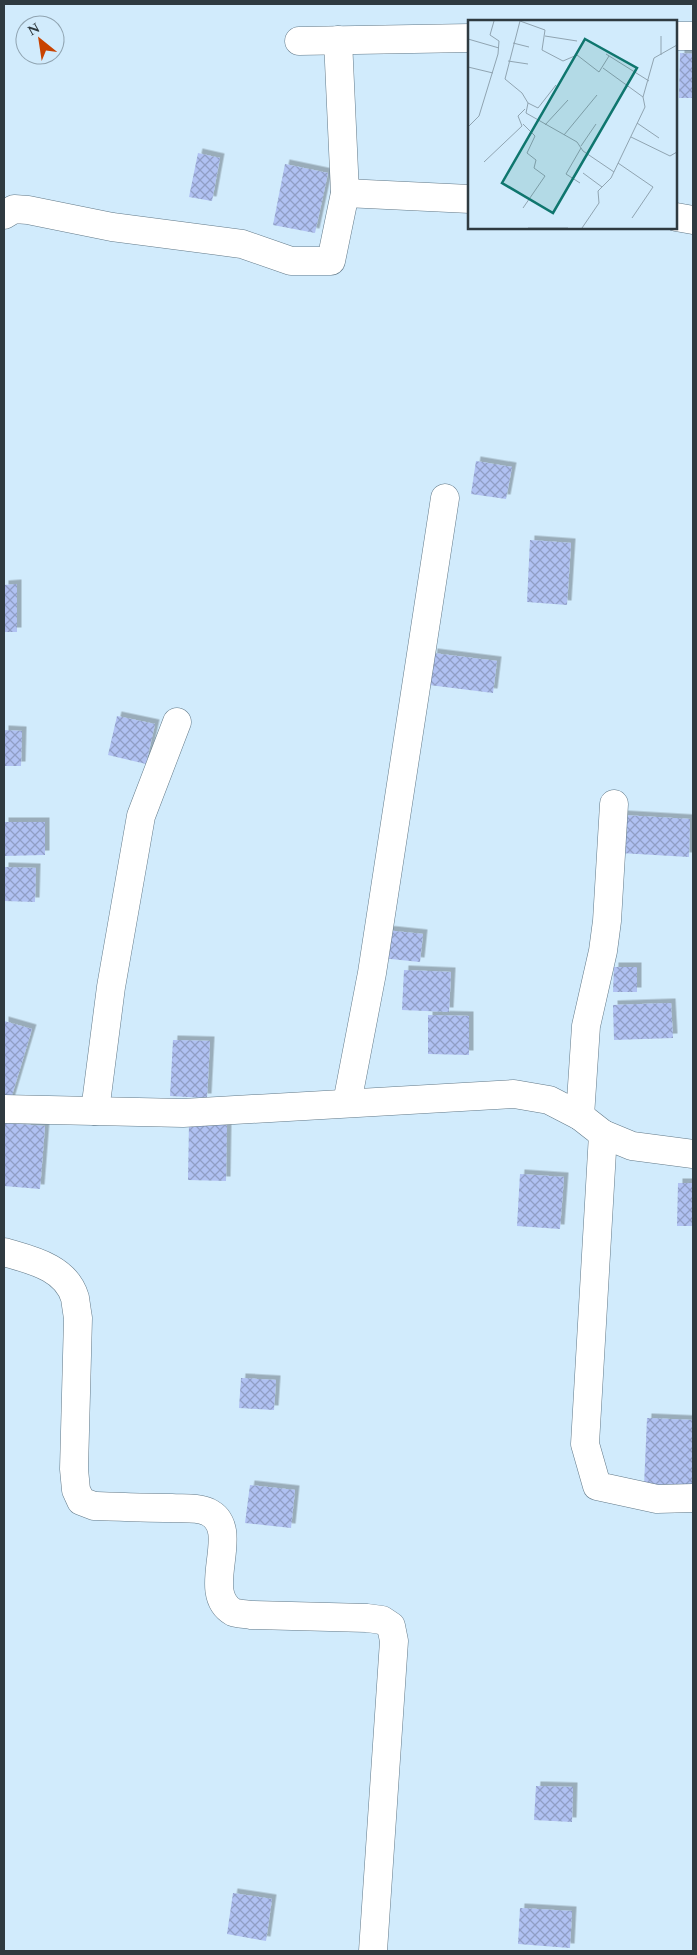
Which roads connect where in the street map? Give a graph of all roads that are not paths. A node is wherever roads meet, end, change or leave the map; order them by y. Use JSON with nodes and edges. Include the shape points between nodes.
{"nodes":[{"id":1,"x":677,"y":36,"type":"edge"},
{"id":2,"x":693,"y":36,"type":"edge"},
{"id":3,"x":468,"y":38,"type":"edge"},
{"id":4,"x":338,"y":40,"type":"junction"},
{"id":5,"x":298,"y":41,"type":"dead end"},
{"id":6,"x":346,"y":193,"type":"junction"},
{"id":7,"x":468,"y":199,"type":"edge"},
{"id":8,"x":4,"y":215,"type":"edge"},
{"id":9,"x":677,"y":217,"type":"edge"},
{"id":10,"x":693,"y":220,"type":"edge"},
{"id":11,"x":445,"y":498,"type":"dead end"},
{"id":12,"x":177,"y":722,"type":"dead end"},
{"id":13,"x":614,"y":804,"type":"dead end"},
{"id":14,"x":347,"y":1104,"type":"junction"},
{"id":15,"x":4,"y":1109,"type":"edge"},
{"id":16,"x":95,"y":1111,"type":"junction"},
{"id":17,"x":580,"y":1116,"type":"junction"},
{"id":18,"x":603,"y":1134,"type":"junction"},
{"id":19,"x":693,"y":1154,"type":"edge"},
{"id":20,"x":4,"y":1252,"type":"edge"},
{"id":21,"x":693,"y":1498,"type":"edge"},
{"id":22,"x":373,"y":1951,"type":"edge"}],
"edges":[{"from":1,"to":2,"type":"street"},
{"from":3,"to":4,"type":"street"},
{"from":4,"to":5,"type":"street"},
{"from":4,"to":6,"type":"street"},
{"from":6,"to":7,"type":"street"},
{"from":6,"to":8,"type":"street","via":[[331,260],[291,262],[242,244],[112,227],[28,210],[14,209]]},
{"from":9,"to":10,"type":"street"},
{"from":11,"to":14,"type":"street","via":[[372,972]]},
{"from":12,"to":16,"type":"street","via":[[141,816],[111,987]]},
{"from":13,"to":17,"type":"street","via":[[607,921],[586,1026]]},
{"from":14,"to":16,"type":"street","via":[[183,1113]]},
{"from":14,"to":17,"type":"street","via":[[514,1094],[549,1100]]},
{"from":15,"to":16,"type":"street"},
{"from":17,"to":18,"type":"street"},
{"from":18,"to":19,"type":"street","via":[[632,1146]]},
{"from":18,"to":21,"type":"street","via":[[585,1444],[597,1486],[657,1499]]},
{"from":20,"to":22,"type":"street","via":[[50,1268],[65,1279],[75,1298],[78,1318],[74,1469],[76,1490],[81,1501],[94,1506],[208,1511],[218,1520],[222,1532],[218,1590],[223,1604],[234,1612],[367,1618],[382,1620],[391,1626],[394,1641]]}]}
